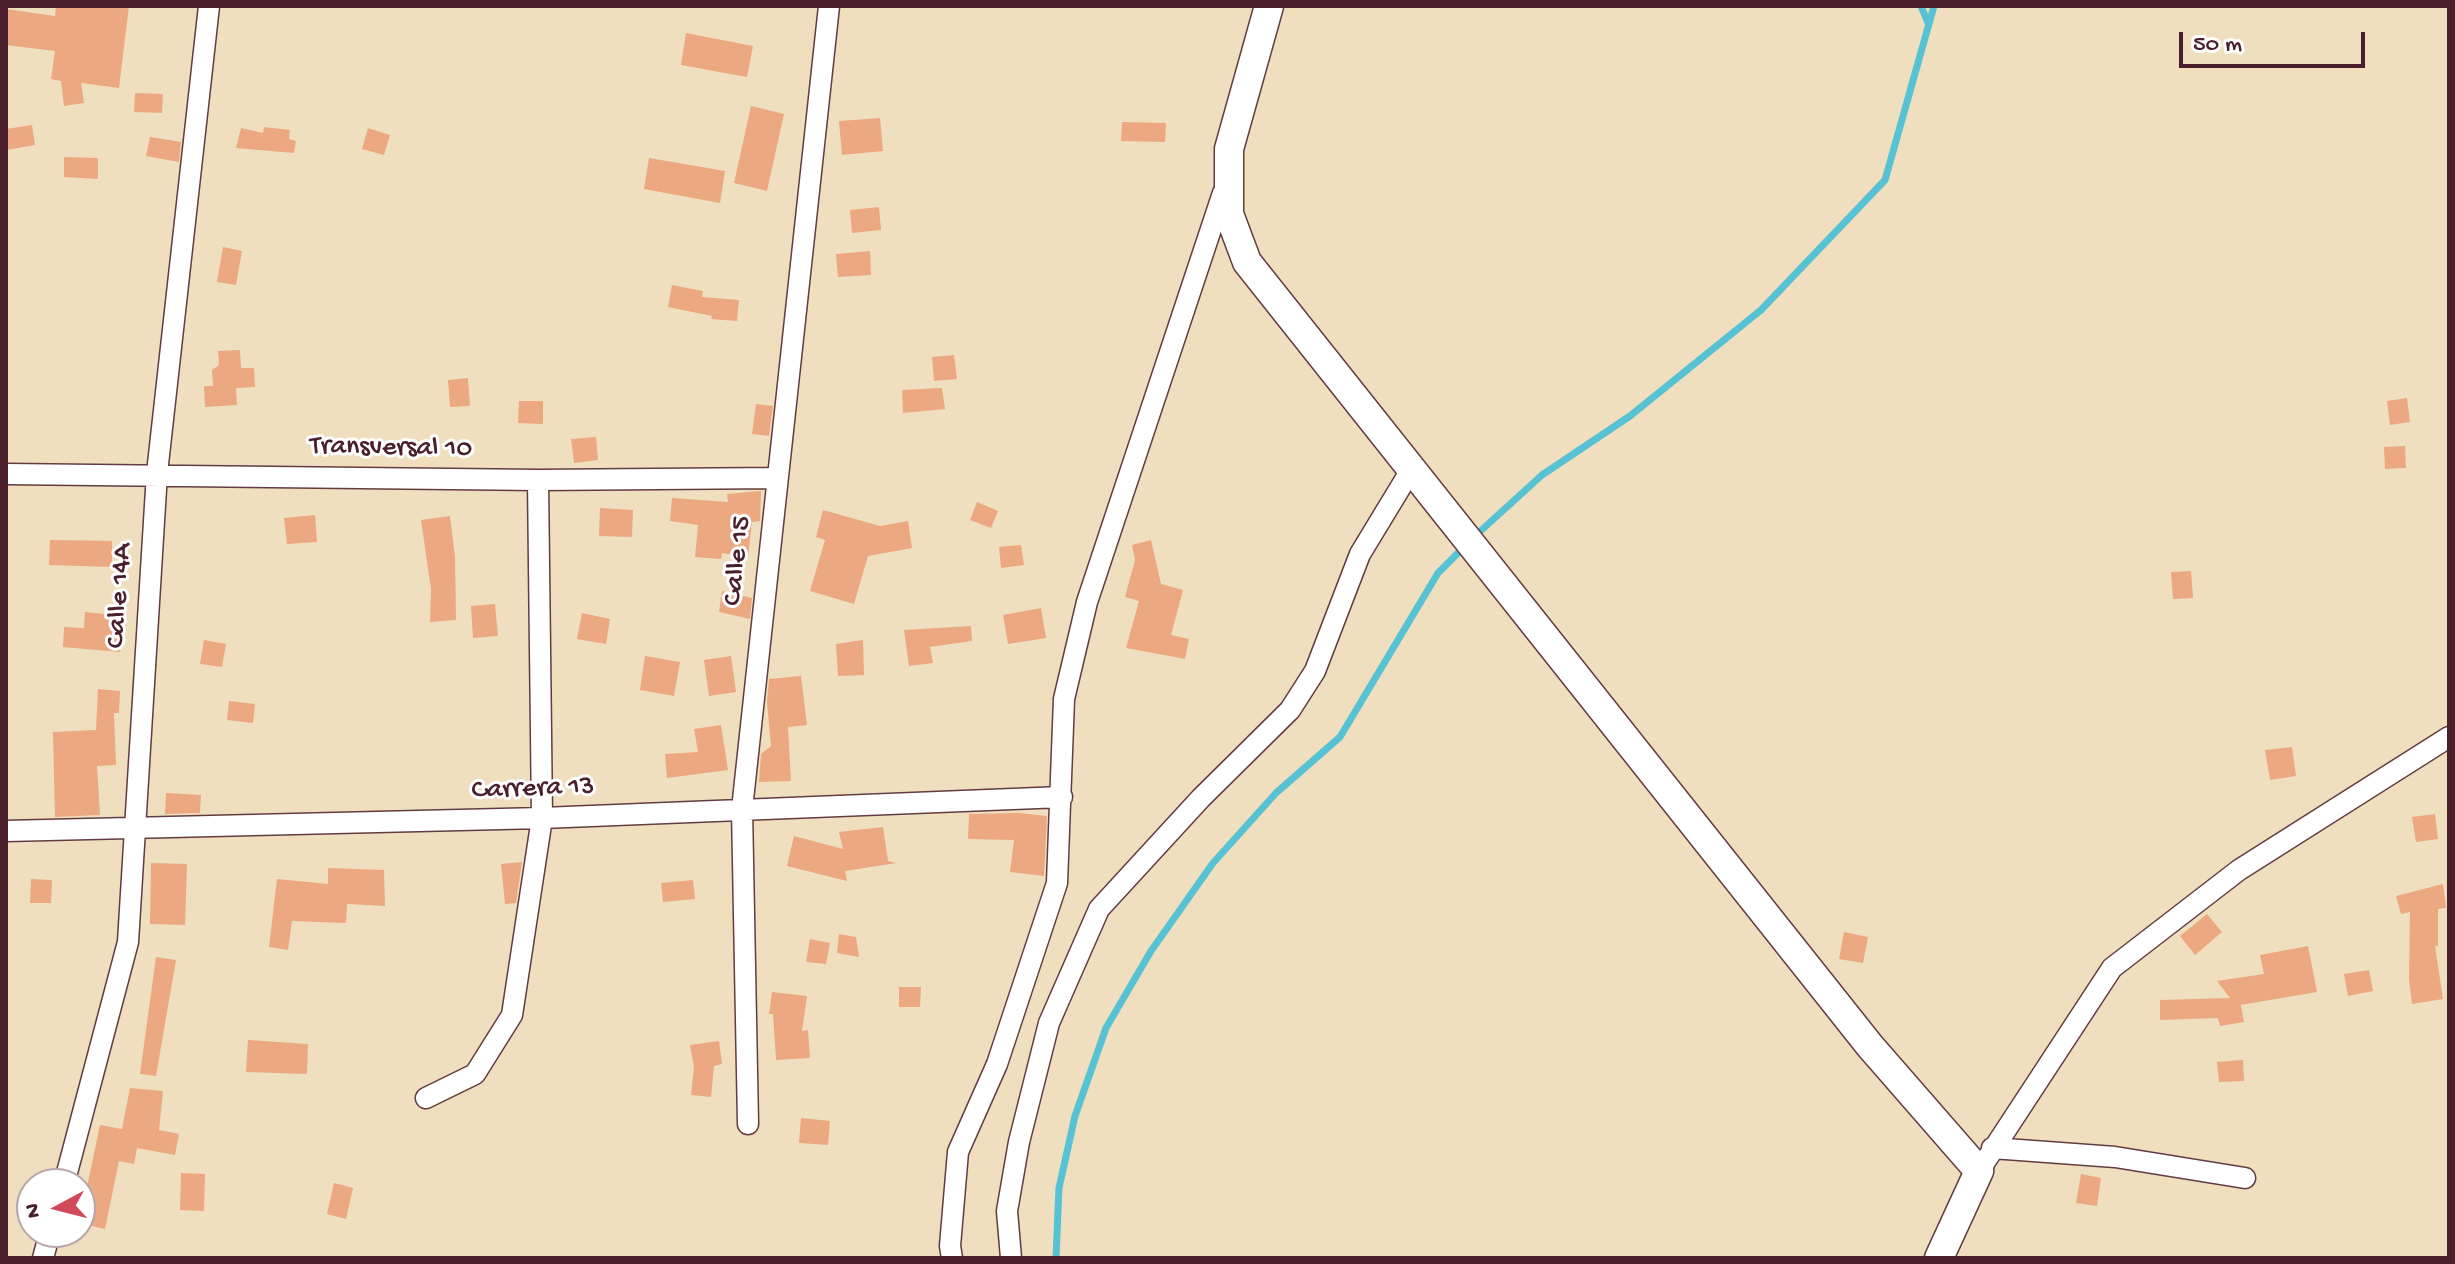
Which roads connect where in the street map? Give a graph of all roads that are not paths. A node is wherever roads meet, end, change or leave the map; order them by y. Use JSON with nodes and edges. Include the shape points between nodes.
{"nodes":[{"id":1,"x":209,"y":6,"type":"edge"},
{"id":2,"x":829,"y":6,"type":"edge"},
{"id":3,"x":1269,"y":6,"type":"edge"},
{"id":4,"x":1229,"y":174,"type":"junction"},
{"id":5,"x":1411,"y":470,"type":"junction"},
{"id":6,"x":157,"y":473,"type":"junction"},
{"id":7,"x":6,"y":474,"type":"edge"},
{"id":8,"x":776,"y":478,"type":"junction"},
{"id":9,"x":538,"y":480,"type":"junction"},
{"id":10,"x":2449,"y":737,"type":"edge"},
{"id":11,"x":1062,"y":797,"type":"junction"},
{"id":12,"x":742,"y":809,"type":"junction"},
{"id":13,"x":542,"y":818,"type":"junction"},
{"id":14,"x":135,"y":829,"type":"junction"},
{"id":15,"x":6,"y":831,"type":"edge"},
{"id":16,"x":426,"y":1098,"type":"dead end"},
{"id":17,"x":748,"y":1124,"type":"dead end"},
{"id":18,"x":1985,"y":1160,"type":"junction"},
{"id":19,"x":68,"y":1168,"type":"edge"},
{"id":20,"x":2245,"y":1178,"type":"dead end"},
{"id":21,"x":952,"y":1258,"type":"edge"},
{"id":22,"x":1011,"y":1258,"type":"edge"},
{"id":23,"x":1939,"y":1258,"type":"edge"}],
"edges":[{"from":1,"to":6,"type":"street","name":"Calle 14A"},
{"from":2,"to":8,"type":"street","name":"Calle 15"},
{"from":3,"to":4,"type":"street","via":[[1229,149]]},
{"from":4,"to":5,"type":"street","via":[[1229,214],[1247,262]]},
{"from":4,"to":11,"type":"street","via":[[1087,602],[1064,699]]},
{"from":5,"to":18,"type":"street","via":[[1870,1046]]},
{"from":5,"to":22,"type":"street","via":[[1360,554],[1315,671],[1290,710],[1099,909],[1041,1053],[1007,1211]]},
{"from":6,"to":7,"type":"street","name":"Transversal 10"},
{"from":6,"to":9,"type":"street","name":"Transversal 10"},
{"from":6,"to":14,"type":"street","name":"Calle 14A"},
{"from":8,"to":9,"type":"street","name":"Transversal 10"},
{"from":8,"to":12,"type":"street","name":"Calle 15"},
{"from":9,"to":13,"type":"street"},
{"from":10,"to":18,"type":"street","via":[[2239,870],[2112,968]]},
{"from":11,"to":12,"type":"street","name":"Carrera 13"},
{"from":11,"to":21,"type":"street","via":[[1057,883],[997,1064],[958,1152]]},
{"from":12,"to":13,"type":"street","name":"Carrera 13"},
{"from":12,"to":17,"type":"street","name":"Calle 15"},
{"from":13,"to":14,"type":"street","name":"Carrera 13"},
{"from":13,"to":16,"type":"street","via":[[512,1015],[475,1074]]},
{"from":14,"to":15,"type":"street","name":"Carrera 13"},
{"from":14,"to":19,"type":"street","name":"Calle 14A","via":[[128,942]]},
{"from":18,"to":20,"type":"street","via":[[2115,1157]]},
{"from":18,"to":23,"type":"street"}]}
